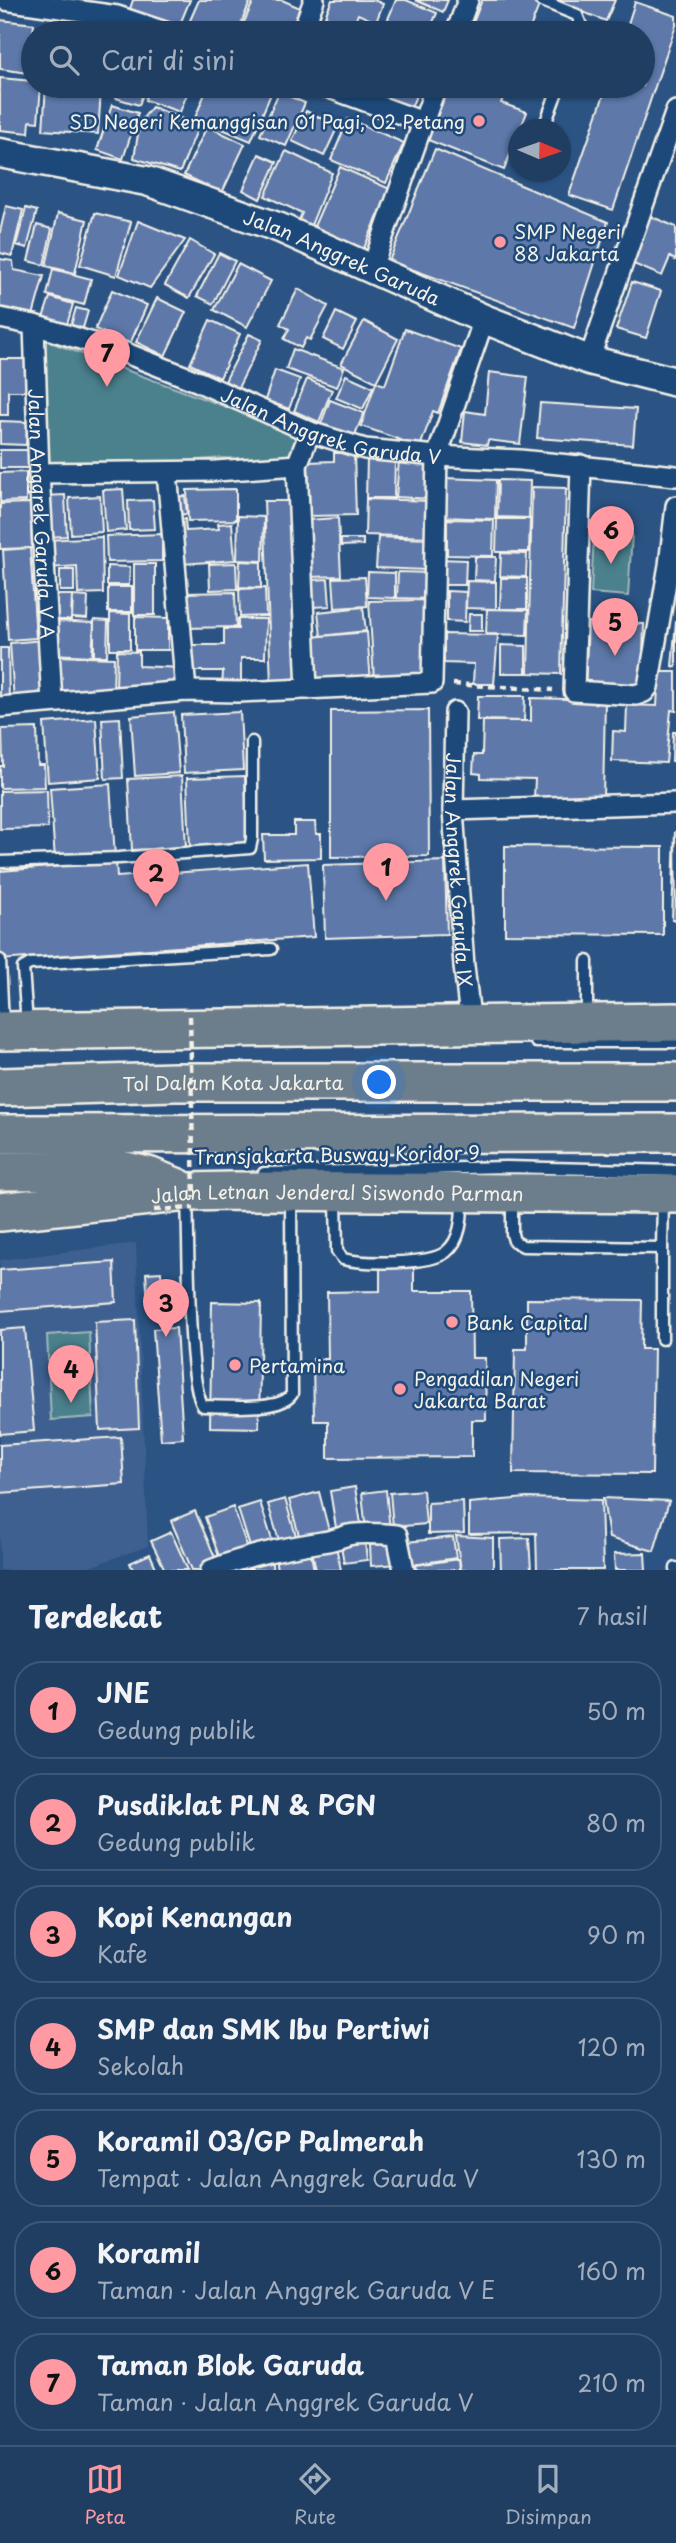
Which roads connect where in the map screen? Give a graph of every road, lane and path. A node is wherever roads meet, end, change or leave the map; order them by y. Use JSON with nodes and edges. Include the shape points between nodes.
{"nodes":[{"id":1,"x":5,"y":0,"type":"edge"},
{"id":2,"x":314,"y":0,"type":"edge"},
{"id":3,"x":468,"y":0,"type":"edge"},
{"id":4,"x":540,"y":0,"type":"edge"},
{"id":5,"x":120,"y":8,"type":"edge"},
{"id":6,"x":145,"y":21,"type":"edge"},
{"id":7,"x":306,"y":21,"type":"edge"},
{"id":8,"x":460,"y":21,"type":"edge"},
{"id":9,"x":579,"y":21,"type":"edge"},
{"id":10,"x":357,"y":98,"type":"edge"},
{"id":11,"x":432,"y":98,"type":"edge"},
{"id":12,"x":555,"y":98,"type":"edge"},
{"id":13,"x":676,"y":111,"type":"edge"},
{"id":14,"x":547,"y":119,"type":"edge"},
{"id":15,"x":423,"y":122,"type":"junction"},
{"id":16,"x":0,"y":153,"type":"edge"},
{"id":17,"x":372,"y":268,"type":"junction"},
{"id":18,"x":0,"y":318,"type":"edge"},
{"id":19,"x":484,"y":319,"type":"junction"},
{"id":20,"x":34,"y":325,"type":"junction"},
{"id":21,"x":589,"y":360,"type":"junction"},
{"id":22,"x":676,"y":382,"type":"edge"},
{"id":23,"x":310,"y":432,"type":"junction"},
{"id":24,"x":437,"y":456,"type":"junction"},
{"id":25,"x":297,"y":465,"type":"junction"},
{"id":26,"x":581,"y":466,"type":"junction"},
{"id":27,"x":167,"y":472,"type":"junction"},
{"id":28,"x":39,"y":473,"type":"junction"},
{"id":29,"x":676,"y":476,"type":"edge"},
{"id":30,"x":676,"y":506,"type":"edge"},
{"id":31,"x":672,"y":566,"type":"edge"},
{"id":32,"x":432,"y":683,"type":"junction"},
{"id":33,"x":307,"y":689,"type":"junction"},
{"id":34,"x":186,"y":691,"type":"junction"},
{"id":35,"x":575,"y":691,"type":"junction"},
{"id":36,"x":52,"y":702,"type":"junction"},
{"id":37,"x":0,"y":707,"type":"edge"},
{"id":38,"x":455,"y":712,"type":"dead end"},
{"id":39,"x":252,"y":742,"type":"dead end"},
{"id":40,"x":676,"y":803,"type":"edge"},
{"id":41,"x":453,"y":810,"type":"junction"},
{"id":42,"x":0,"y":862,"type":"edge"},
{"id":43,"x":271,"y":949,"type":"dead end"},
{"id":44,"x":0,"y":960,"type":"edge"},
{"id":45,"x":587,"y":961,"type":"dead end"},
{"id":46,"x":190,"y":1016,"type":"dead end"},
{"id":47,"x":676,"y":1022,"type":"edge"},
{"id":48,"x":587,"y":1024,"type":"junction"},
{"id":49,"x":471,"y":1026,"type":"junction"},
{"id":50,"x":10,"y":1031,"type":"edge"},
{"id":51,"x":524,"y":1042,"type":"dead end"},
{"id":52,"x":676,"y":1042,"type":"edge"},
{"id":53,"x":676,"y":1082,"type":"edge"},
{"id":54,"x":0,"y":1087,"type":"edge"},
{"id":55,"x":676,"y":1133,"type":"edge"},
{"id":56,"x":0,"y":1134,"type":"edge"},
{"id":57,"x":0,"y":1171,"type":"edge"},
{"id":58,"x":247,"y":1174,"type":"dead end"},
{"id":59,"x":107,"y":1182,"type":"dead end"},
{"id":60,"x":672,"y":1186,"type":"edge"},
{"id":61,"x":291,"y":1192,"type":"junction"},
{"id":62,"x":337,"y":1192,"type":"junction"},
{"id":63,"x":176,"y":1193,"type":"junction"},
{"id":64,"x":462,"y":1193,"type":"junction"},
{"id":65,"x":510,"y":1193,"type":"junction"},
{"id":66,"x":0,"y":1212,"type":"edge"},
{"id":67,"x":662,"y":1248,"type":"junction"},
{"id":68,"x":662,"y":1339,"type":"dead end"},
{"id":69,"x":211,"y":1570,"type":"edge"},
{"id":70,"x":404,"y":1570,"type":"edge"}],
"edges":[{"from":1,"to":5,"type":"street"},
{"from":2,"to":7,"type":"street"},
{"from":3,"to":8,"type":"street"},
{"from":4,"to":9,"type":"lane","via":[[577,15]]},
{"from":5,"to":6,"type":"street"},
{"from":10,"to":15,"type":"street"},
{"from":11,"to":15,"type":"street"},
{"from":12,"to":14,"type":"lane"},
{"from":13,"to":21,"type":"street"},
{"from":15,"to":17,"type":"street"},
{"from":16,"to":17,"type":"street","name":"Jalan Anggrek Garuda","via":[[147,181],[280,228]]},
{"from":17,"to":19,"type":"street","name":"Jalan Anggrek Garuda"},
{"from":18,"to":20,"type":"street","name":"Jalan Anggrek Garuda V"},
{"from":19,"to":21,"type":"street","name":"Jalan Anggrek Garuda"},
{"from":19,"to":24,"type":"street"},
{"from":20,"to":23,"type":"street","name":"Jalan Anggrek Garuda V","via":[[138,358]]},
{"from":20,"to":28,"type":"street","name":"Jalan Anggrek Garuda V A"},
{"from":21,"to":22,"type":"street","name":"Jalan Anggrek Garuda"},
{"from":23,"to":24,"type":"street","name":"Jalan Anggrek Garuda V","via":[[365,449]]},
{"from":23,"to":25,"type":"street"},
{"from":24,"to":26,"type":"street","name":"Jalan Anggrek Garuda V"},
{"from":24,"to":32,"type":"street"},
{"from":25,"to":27,"type":"street"},
{"from":25,"to":33,"type":"street"},
{"from":26,"to":29,"type":"street","name":"Jalan Anggrek Garuda V"},
{"from":26,"to":35,"type":"street"},
{"from":27,"to":28,"type":"street"},
{"from":27,"to":34,"type":"street"},
{"from":28,"to":36,"type":"street","name":"Jalan Anggrek Garuda V A"},
{"from":30,"to":31,"type":"street"},
{"from":31,"to":35,"type":"street","via":[[644,692]]},
{"from":32,"to":33,"type":"street"},
{"from":32,"to":35,"type":"path"},
{"from":33,"to":34,"type":"street"},
{"from":34,"to":36,"type":"street"},
{"from":36,"to":37,"type":"street"},
{"from":38,"to":41,"type":"street","name":"Jalan Anggrek Garuda IX"},
{"from":39,"to":42,"type":"lane","via":[[250,848]]},
{"from":40,"to":41,"type":"street"},
{"from":41,"to":49,"type":"street","name":"Jalan Anggrek Garuda IX"},
{"from":43,"to":50,"type":"lane","via":[[30,964],[23,968]]},
{"from":44,"to":50,"type":"lane"},
{"from":45,"to":48,"type":"lane"},
{"from":46,"to":63,"type":"path","bridge":true},
{"from":47,"to":48,"type":"highway"},
{"from":48,"to":49,"type":"highway"},
{"from":49,"to":50,"type":"highway"},
{"from":51,"to":52,"type":"lane"},
{"from":53,"to":54,"type":"highway","name":"Tol Dalam Kota Jakarta","via":[[174,1082]]},
{"from":55,"to":56,"type":"highway"},
{"from":57,"to":63,"type":"highway","via":[[121,1170]]},
{"from":58,"to":60,"type":"lane","name":"Transjakarta Busway Koridor 9","via":[[506,1167]]},
{"from":59,"to":63,"type":"lane"},
{"from":60,"to":65,"type":"highway","name":"Jalan Letnan Jenderal Siswondo Parman"},
{"from":60,"to":67,"type":"lane"},
{"from":61,"to":62,"type":"highway","name":"Jalan Letnan Jenderal Siswondo Parman"},
{"from":61,"to":63,"type":"highway","name":"Jalan Letnan Jenderal Siswondo Parman"},
{"from":61,"to":63,"type":"lane","via":[[292,1394],[288,1401],[275,1405],[203,1406],[194,1368]]},
{"from":62,"to":64,"type":"highway","name":"Jalan Letnan Jenderal Siswondo Parman"},
{"from":62,"to":64,"type":"lane","via":[[338,1251],[353,1262],[433,1258],[446,1253],[456,1241]]},
{"from":63,"to":66,"type":"highway","name":"Jalan Letnan Jenderal Siswondo Parman"},
{"from":64,"to":65,"type":"highway","name":"Jalan Letnan Jenderal Siswondo Parman"},
{"from":65,"to":67,"type":"lane","via":[[512,1234],[523,1246]]},
{"from":67,"to":68,"type":"lane"},
{"from":69,"to":70,"type":"street","via":[[284,1548],[380,1534],[397,1535]]}]}
